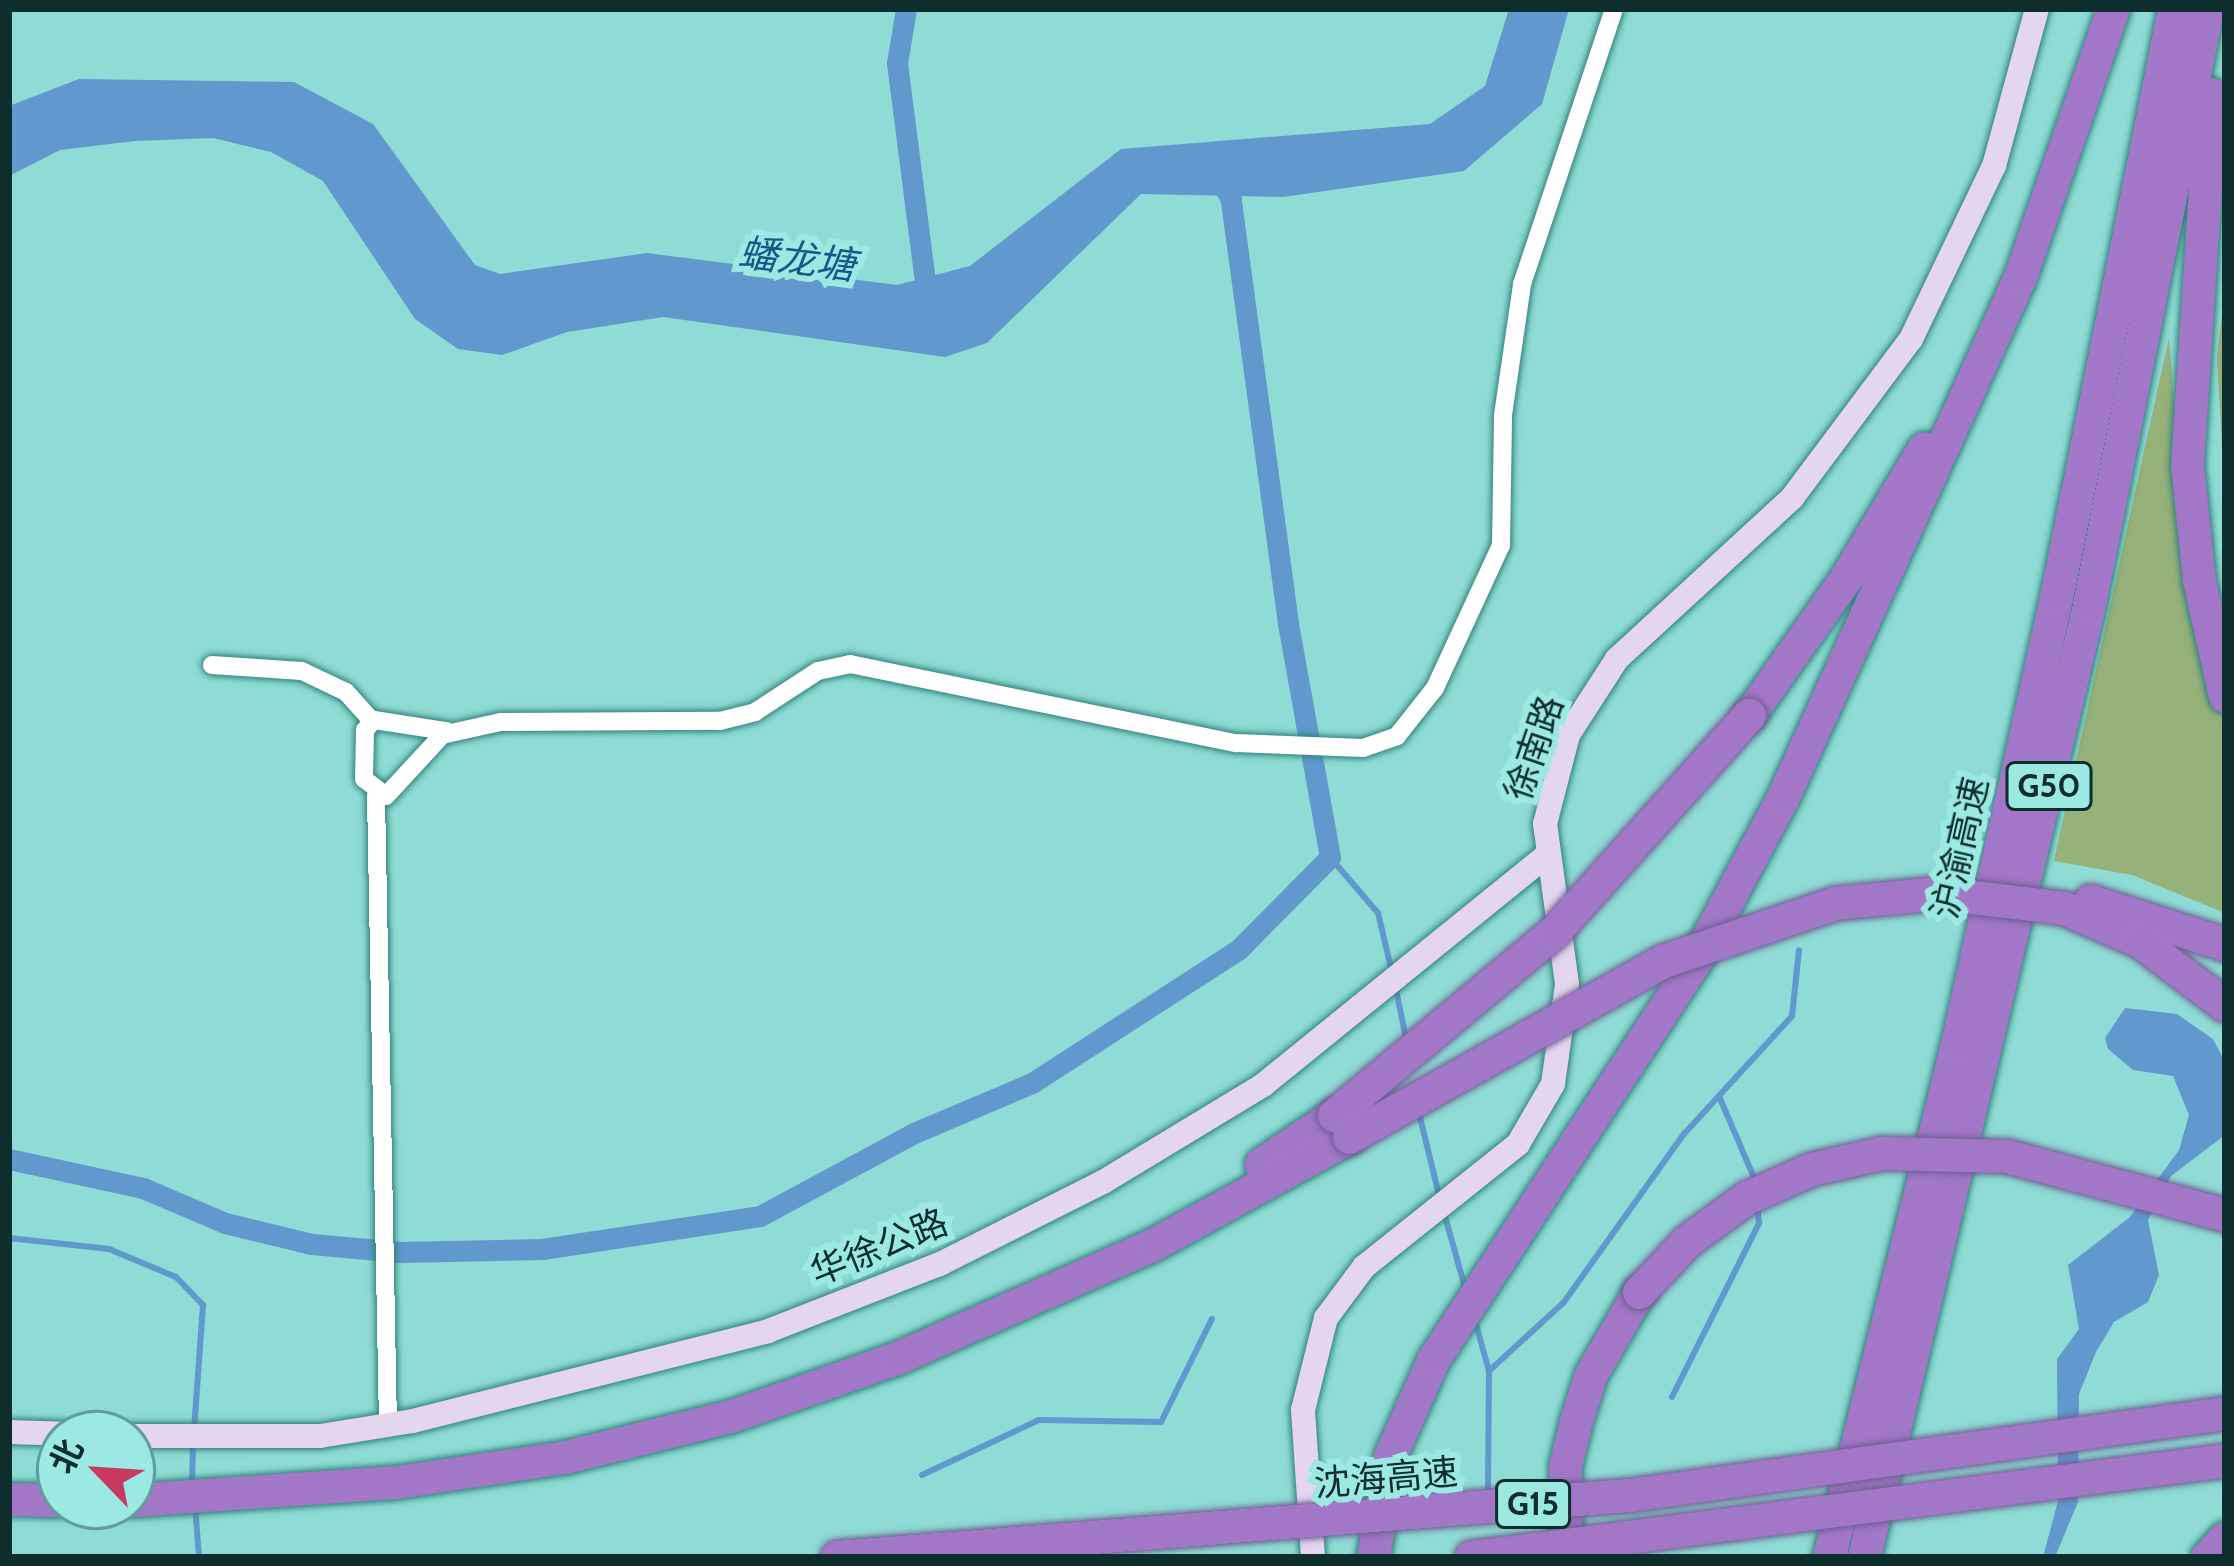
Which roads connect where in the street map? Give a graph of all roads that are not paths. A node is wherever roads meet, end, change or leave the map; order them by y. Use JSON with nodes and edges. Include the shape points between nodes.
{"nodes":[{"id":1,"x":1614,"y":9,"type":"edge"},
{"id":2,"x":2037,"y":9,"type":"edge"},
{"id":3,"x":2169,"y":9,"type":"edge"},
{"id":4,"x":2207,"y":9,"type":"edge"},
{"id":5,"x":2221,"y":9,"type":"edge"},
{"id":6,"x":2112,"y":13,"type":"edge"},
{"id":7,"x":2077,"y":127,"type":"junction"},
{"id":8,"x":2188,"y":405,"type":"junction"},
{"id":9,"x":2225,"y":615,"type":"edge"},
{"id":10,"x":212,"y":665,"type":"dead end"},
{"id":11,"x":2225,"y":696,"type":"edge"},
{"id":12,"x":371,"y":721,"type":"junction"},
{"id":13,"x":446,"y":734,"type":"junction"},
{"id":14,"x":376,"y":795,"type":"junction"},
{"id":15,"x":1545,"y":857,"type":"junction"},
{"id":16,"x":1939,"y":893,"type":"junction"},
{"id":17,"x":2225,"y":944,"type":"edge"},
{"id":18,"x":2225,"y":1005,"type":"edge"},
{"id":19,"x":1342,"y":1126,"type":"junction"},
{"id":20,"x":2225,"y":1215,"type":"edge"},
{"id":21,"x":2225,"y":1413,"type":"edge"},
{"id":22,"x":388,"y":1426,"type":"junction"},
{"id":23,"x":156,"y":1436,"type":"edge"},
{"id":24,"x":2225,"y":1460,"type":"edge"},
{"id":25,"x":156,"y":1500,"type":"edge"},
{"id":26,"x":2225,"y":1538,"type":"edge"},
{"id":27,"x":837,"y":1557,"type":"edge"},
{"id":28,"x":1312,"y":1557,"type":"edge"},
{"id":29,"x":1373,"y":1557,"type":"edge"},
{"id":30,"x":1471,"y":1557,"type":"edge"},
{"id":31,"x":1566,"y":1557,"type":"edge"},
{"id":32,"x":1828,"y":1557,"type":"edge"},
{"id":33,"x":1864,"y":1557,"type":"edge"},
{"id":34,"x":2207,"y":1557,"type":"edge"}],
"edges":[{"from":1,"to":13,"type":"street","via":[[1525,271],[1503,415],[1496,559],[1409,727],[1375,746],[1284,748],[850,664],[818,671],[755,712],[720,721],[501,722]]},
{"from":2,"to":15,"type":"street","name":"徐南路","via":[[1994,166],[1911,339],[1792,498],[1589,694],[1553,779]]},
{"from":3,"to":32,"type":"highway","name":"沪渝高速","number":"G50","via":[[2124,261],[1962,1022]]},
{"from":4,"to":33,"type":"highway","name":"沪渝高速","number":"G50","via":[[2090,605]]},
{"from":5,"to":8,"type":"highway"},
{"from":6,"to":7,"type":"highway"},
{"from":7,"to":19,"type":"highway","bridge":true,"via":[[1974,357],[1896,498],[1749,715],[1554,932]]},
{"from":7,"to":29,"type":"highway","via":[[1984,362],[1783,797],[1694,963],[1433,1360],[1390,1456]]},
{"from":8,"to":9,"type":"highway","via":[[2201,521]]},
{"from":8,"to":11,"type":"highway","via":[[2191,522]]},
{"from":10,"to":12,"type":"street","via":[[302,671],[346,692]]},
{"from":12,"to":13,"type":"street"},
{"from":12,"to":14,"type":"street","via":[[364,779]]},
{"from":13,"to":14,"type":"street","via":[[398,790]]},
{"from":14,"to":22,"type":"street"},
{"from":15,"to":22,"type":"street","name":"华徐公路","via":[[1263,1085],[940,1264],[768,1331]]},
{"from":15,"to":28,"type":"street","name":"徐南路","via":[[1567,984],[1563,1052],[1538,1115],[1466,1189],[1411,1226],[1343,1292],[1313,1348],[1303,1410]]},
{"from":16,"to":17,"type":"highway","bridge":true,"via":[[2067,897]]},
{"from":16,"to":18,"type":"highway","bridge":true,"via":[[2011,897],[2103,922],[2205,983]]},
{"from":16,"to":19,"type":"highway","bridge":true,"via":[[1835,903],[1663,961]]},
{"from":19,"to":25,"type":"highway","via":[[1152,1246],[896,1358],[710,1421],[565,1457],[230,1498]]},
{"from":20,"to":31,"type":"highway","bridge":true,"via":[[2007,1156],[1882,1153],[1811,1169],[1746,1198],[1687,1241],[1639,1292],[1591,1374],[1565,1466]]},
{"from":21,"to":27,"type":"highway","name":"沈海高速","number":"G15","bridge":true,"via":[[1606,1497]]},
{"from":22,"to":23,"type":"street","name":"华徐公路"},
{"from":24,"to":30,"type":"highway","number":"G15","bridge":true},
{"from":26,"to":34,"type":"highway"}]}
